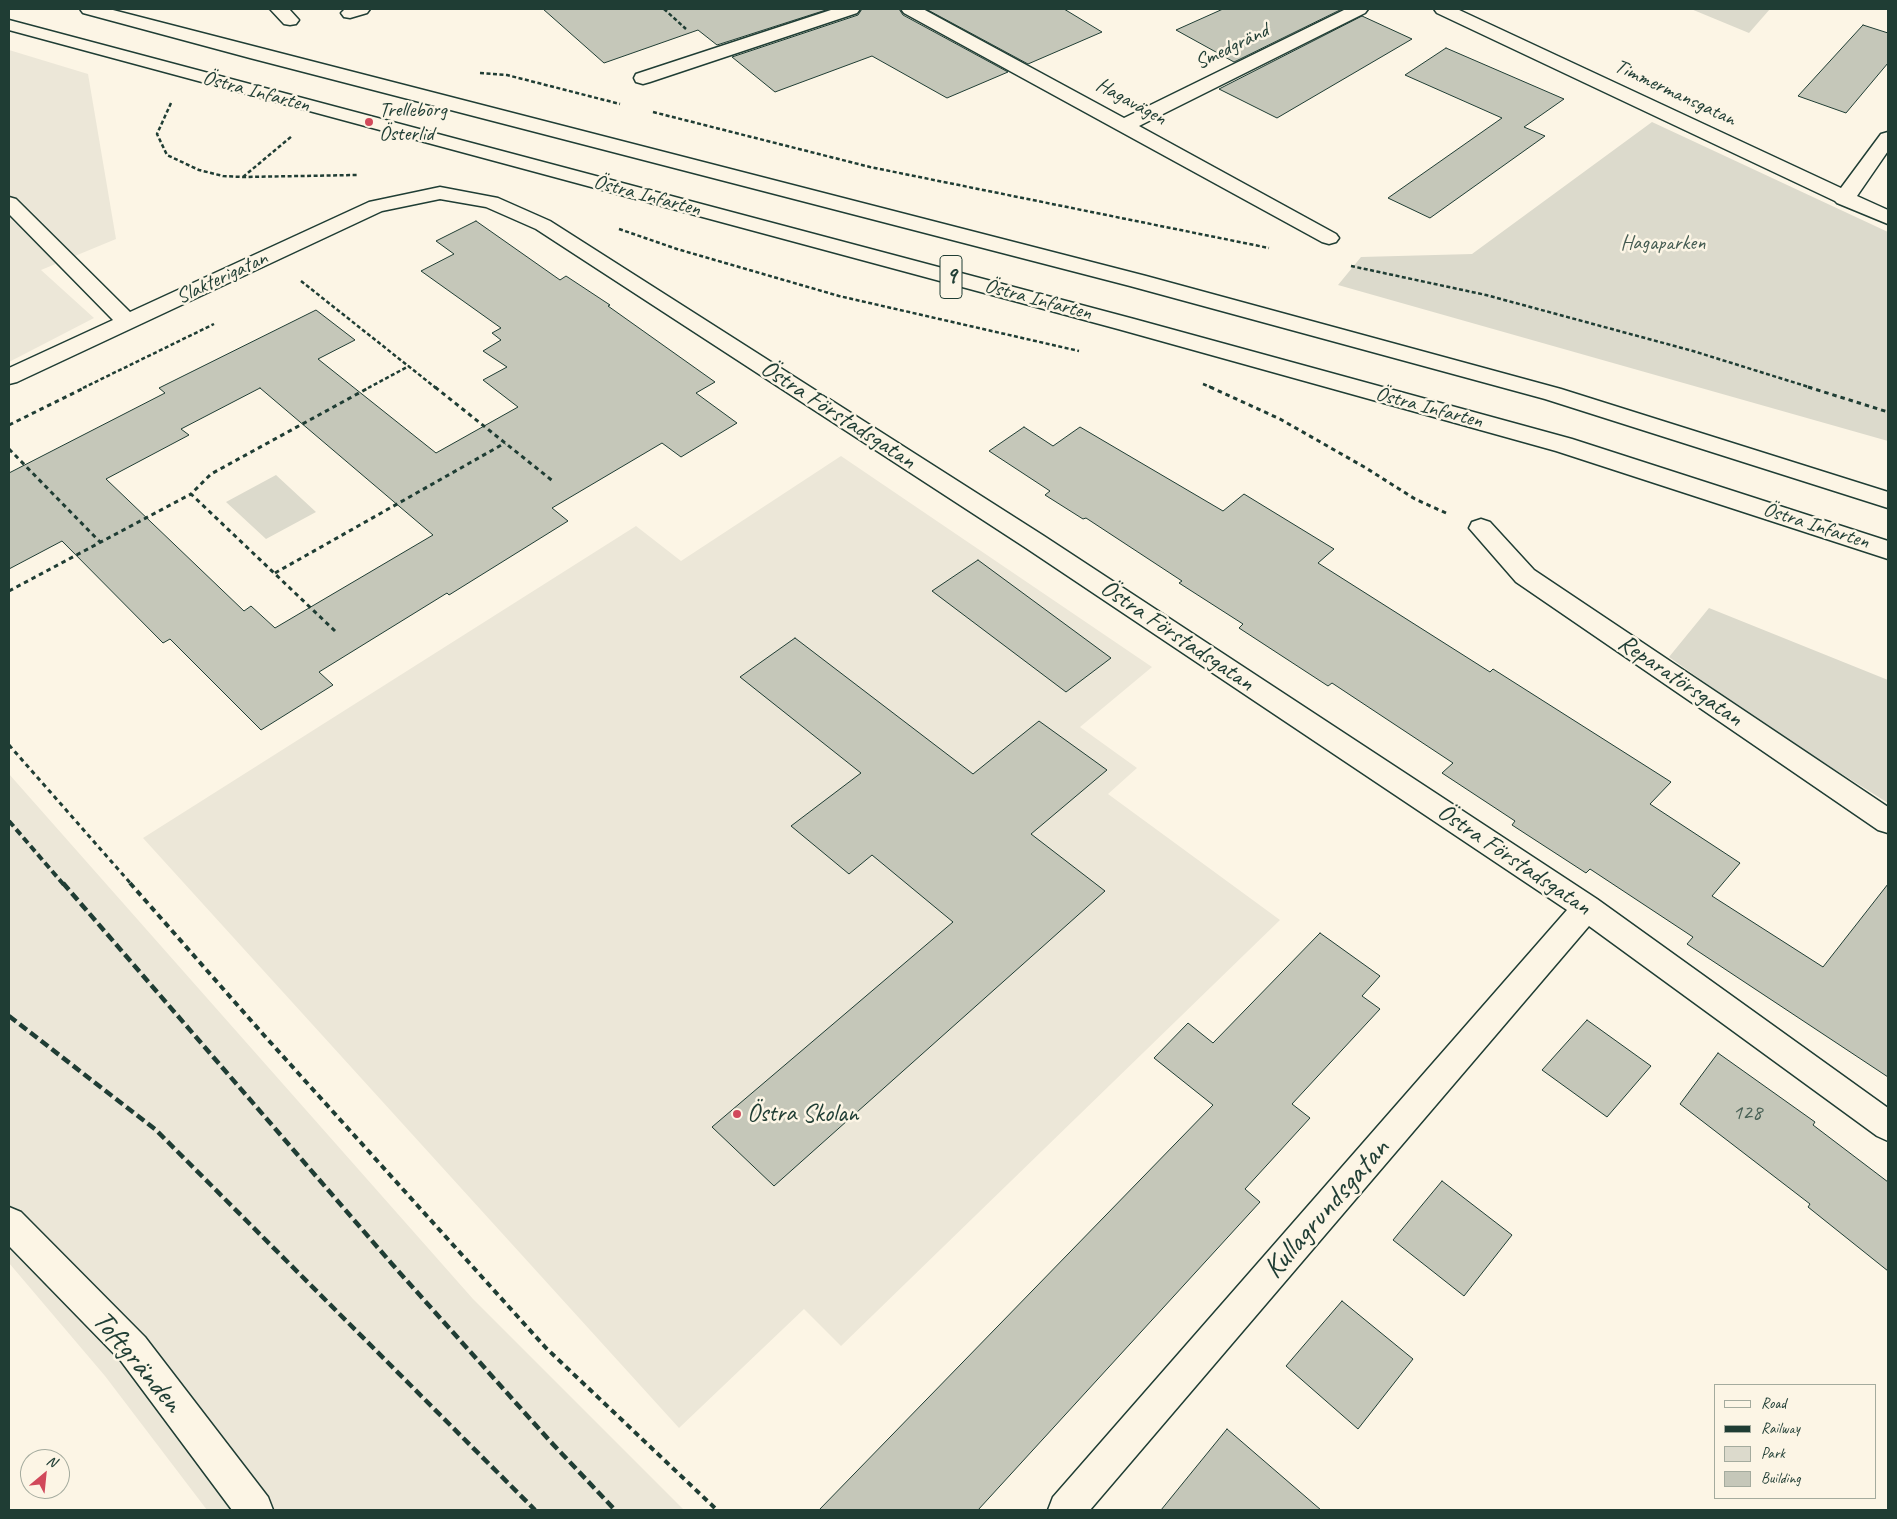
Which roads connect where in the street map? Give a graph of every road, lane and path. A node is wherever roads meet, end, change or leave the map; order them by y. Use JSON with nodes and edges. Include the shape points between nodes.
{"nodes":[{"id":1,"x":89,"y":9,"type":"edge"},
{"id":2,"x":851,"y":9,"type":"edge"},
{"id":3,"x":910,"y":9,"type":"edge"},
{"id":4,"x":1359,"y":9,"type":"edge"},
{"id":5,"x":1442,"y":9,"type":"edge"},
{"id":6,"x":9,"y":25,"type":"edge"},
{"id":7,"x":478,"y":72,"type":"dead end"},
{"id":8,"x":643,"y":78,"type":"dead end"},
{"id":9,"x":176,"y":97,"type":"dead end"},
{"id":10,"x":621,"y":104,"type":"dead end"},
{"id":11,"x":650,"y":111,"type":"dead end"},
{"id":12,"x":1124,"y":126,"type":"junction"},
{"id":13,"x":1888,"y":138,"type":"edge"},
{"id":14,"x":284,"y":144,"type":"dead end"},
{"id":15,"x":360,"y":175,"type":"dead end"},
{"id":16,"x":243,"y":177,"type":"junction"},
{"id":17,"x":440,"y":193,"type":"joint"},
{"id":18,"x":1844,"y":198,"type":"junction"},
{"id":19,"x":9,"y":204,"type":"edge"},
{"id":20,"x":1888,"y":218,"type":"edge"},
{"id":21,"x":612,"y":226,"type":"dead end"},
{"id":22,"x":1329,"y":238,"type":"dead end"},
{"id":23,"x":1278,"y":250,"type":"dead end"},
{"id":24,"x":269,"y":256,"type":"junction"},
{"id":25,"x":1344,"y":264,"type":"dead end"},
{"id":26,"x":310,"y":277,"type":"dead end"},
{"id":27,"x":301,"y":281,"type":"junction"},
{"id":28,"x":221,"y":320,"type":"dead end"},
{"id":29,"x":127,"y":322,"type":"junction"},
{"id":30,"x":1085,"y":352,"type":"dead end"},
{"id":31,"x":408,"y":366,"type":"junction"},
{"id":32,"x":9,"y":377,"type":"edge"},
{"id":33,"x":1201,"y":384,"type":"dead end"},
{"id":34,"x":1888,"y":412,"type":"edge"},
{"id":35,"x":9,"y":425,"type":"edge"},
{"id":36,"x":505,"y":443,"type":"junction"},
{"id":37,"x":9,"y":449,"type":"edge"},
{"id":38,"x":554,"y":482,"type":"dead end"},
{"id":39,"x":191,"y":494,"type":"junction"},
{"id":40,"x":1888,"y":500,"type":"edge"},
{"id":41,"x":1482,"y":528,"type":"joint"},
{"id":42,"x":100,"y":542,"type":"junction"},
{"id":43,"x":1888,"y":550,"type":"edge"},
{"id":44,"x":275,"y":573,"type":"junction"},
{"id":45,"x":9,"y":590,"type":"edge"},
{"id":46,"x":336,"y":631,"type":"dead end"},
{"id":47,"x":9,"y":745,"type":"edge"},
{"id":48,"x":1888,"y":822,"type":"edge"},
{"id":49,"x":1587,"y":908,"type":"junction"},
{"id":50,"x":1888,"y":1126,"type":"edge"},
{"id":51,"x":9,"y":1223,"type":"edge"},
{"id":52,"x":255,"y":1510,"type":"edge"},
{"id":53,"x":717,"y":1510,"type":"edge"},
{"id":54,"x":1066,"y":1510,"type":"edge"}],
"edges":[{"from":1,"to":40,"type":"street","name":"Östra Infarten","number":"9","via":[[1138,281],[1535,389]]},
{"from":2,"to":8,"type":"street"},
{"from":3,"to":12,"type":"street","name":"Hagavägen"},
{"from":4,"to":12,"type":"street","name":"Smedgränd"},
{"from":5,"to":18,"type":"street","name":"Timmermansgatan"},
{"from":6,"to":43,"type":"street","name":"Östra Infarten","number":"9","via":[[1554,442]]},
{"from":7,"to":10,"type":"path","via":[[507,75]]},
{"from":9,"to":16,"type":"path","via":[[157,134],[167,155],[200,170]]},
{"from":11,"to":23,"type":"path","via":[[870,166]]},
{"from":12,"to":22,"type":"street","name":"Hagavägen"},
{"from":13,"to":18,"type":"street"},
{"from":14,"to":16,"type":"path"},
{"from":15,"to":16,"type":"path"},
{"from":17,"to":24,"type":"street","name":"Slakterigatan","via":[[376,206]]},
{"from":17,"to":49,"type":"street","name":"Östra Förstadsgatan","via":[[491,202],[543,225],[1035,542]]},
{"from":18,"to":20,"type":"street","name":"Timmermansgatan"},
{"from":19,"to":29,"type":"street"},
{"from":21,"to":30,"type":"path","via":[[677,249],[839,296]]},
{"from":24,"to":27,"type":"path"},
{"from":24,"to":29,"type":"street","name":"Slakterigatan"},
{"from":25,"to":34,"type":"path","via":[[1486,295],[1693,351]]},
{"from":26,"to":27,"type":"path"},
{"from":27,"to":31,"type":"path"},
{"from":28,"to":35,"type":"path"},
{"from":29,"to":32,"type":"street","name":"Slakterigatan"},
{"from":31,"to":36,"type":"path"},
{"from":31,"to":39,"type":"path","via":[[211,474]]},
{"from":33,"to":41,"type":"path","via":[[1280,419],[1414,499]]},
{"from":36,"to":38,"type":"path"},
{"from":36,"to":44,"type":"path"},
{"from":37,"to":42,"type":"path"},
{"from":39,"to":42,"type":"path"},
{"from":39,"to":44,"type":"path"},
{"from":41,"to":48,"type":"street","name":"Reparatörsgatan","via":[[1525,576]]},
{"from":42,"to":45,"type":"path"},
{"from":44,"to":46,"type":"path"},
{"from":47,"to":53,"type":"path","via":[[262,1033],[546,1348]]},
{"from":49,"to":50,"type":"street","name":"Östra Förstadsgatan"},
{"from":49,"to":54,"type":"street","name":"Kullagrundsgatan"},
{"from":51,"to":52,"type":"street","name":"Toftgränden","via":[[133,1349]]}]}
